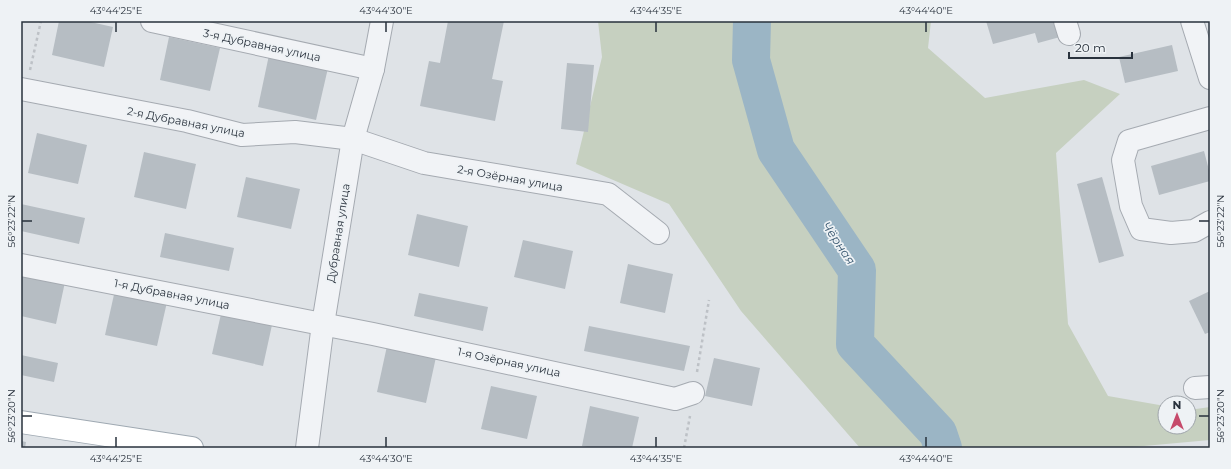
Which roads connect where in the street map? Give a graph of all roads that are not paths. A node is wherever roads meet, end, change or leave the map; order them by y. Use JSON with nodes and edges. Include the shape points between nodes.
{"nodes":[{"id":1,"x":152,"y":21,"type":"edge"},
{"id":2,"x":382,"y":21,"type":"edge"},
{"id":3,"x":1192,"y":21,"type":"edge"},
{"id":4,"x":373,"y":69,"type":"junction"},
{"id":5,"x":1210,"y":78,"type":"edge"},
{"id":6,"x":23,"y":90,"type":"edge"},
{"id":7,"x":1210,"y":118,"type":"edge"},
{"id":8,"x":353,"y":139,"type":"junction"},
{"id":9,"x":1210,"y":222,"type":"edge"},
{"id":10,"x":658,"y":233,"type":"dead end"},
{"id":11,"x":21,"y":265,"type":"edge"},
{"id":12,"x":323,"y":324,"type":"junction"},
{"id":13,"x":693,"y":393,"type":"road end"},
{"id":14,"x":21,"y":422,"type":"edge"},
{"id":15,"x":192,"y":448,"type":"edge"},
{"id":16,"x":307,"y":448,"type":"edge"}],
"edges":[{"from":1,"to":4,"type":"street","name":"3-я Дубравная улица"},
{"from":2,"to":4,"type":"street","name":"Дубравная улица"},
{"from":3,"to":5,"type":"street"},
{"from":4,"to":8,"type":"street","name":"Дубравная улица"},
{"from":6,"to":8,"type":"street","name":"2-я Дубравная улица","via":[[187,121],[242,135],[295,132]]},
{"from":7,"to":9,"type":"street","via":[[1130,141],[1123,160],[1131,206],[1141,229],[1194,231]]},
{"from":8,"to":10,"type":"street","name":"2-я Озёрная улица","via":[[424,163],[608,194]]},
{"from":8,"to":12,"type":"street","name":"Дубравная улица"},
{"from":11,"to":12,"type":"street","name":"1-я Дубравная улица"},
{"from":12,"to":13,"type":"street","name":"1-я Озёрная улица","via":[[675,399]]},
{"from":12,"to":16,"type":"street","name":"Дубравная улица"},
{"from":14,"to":15,"type":"main road"}]}
